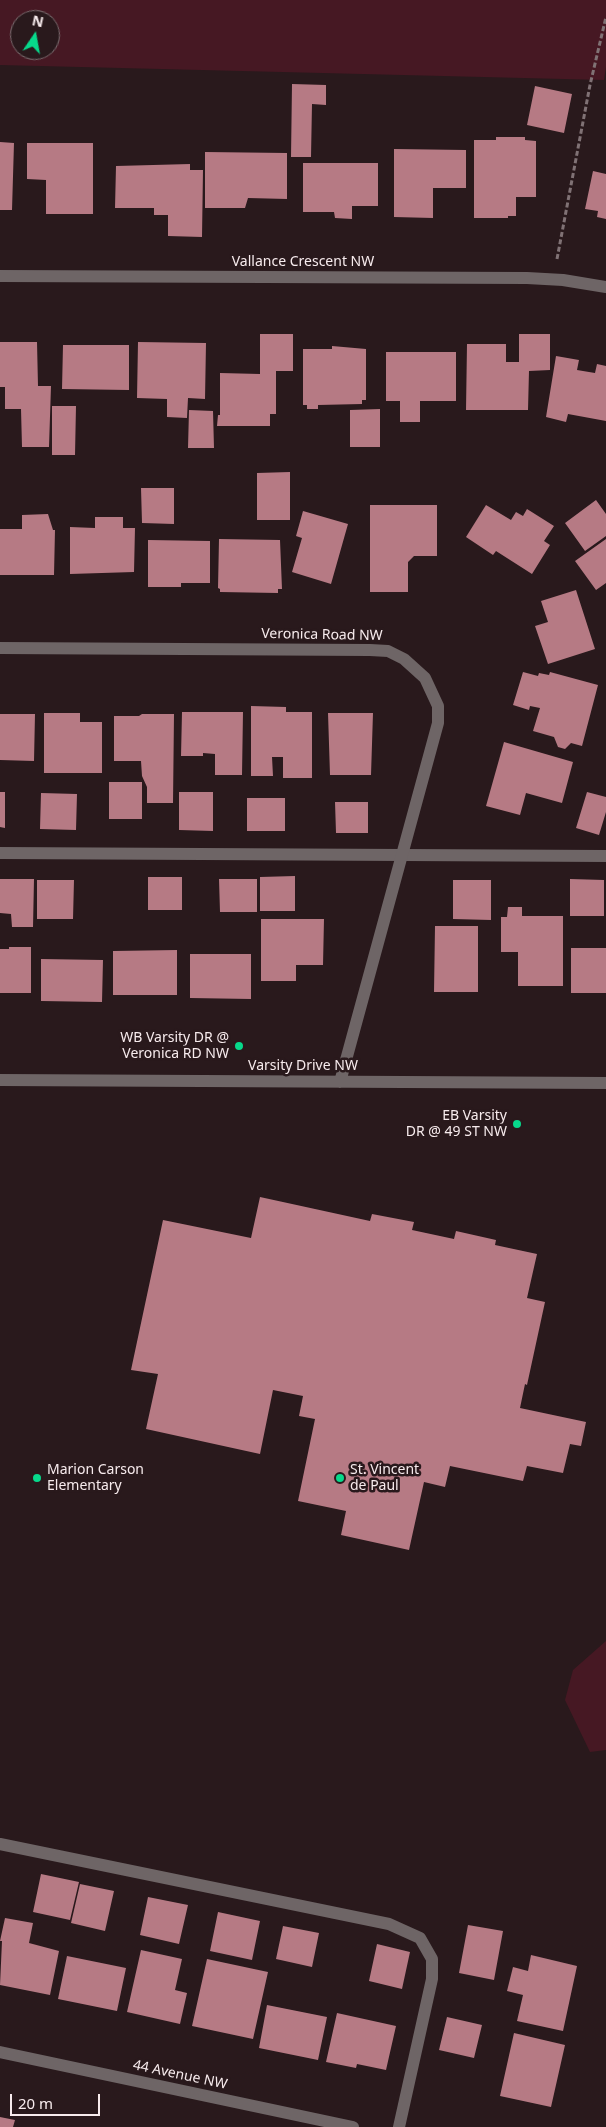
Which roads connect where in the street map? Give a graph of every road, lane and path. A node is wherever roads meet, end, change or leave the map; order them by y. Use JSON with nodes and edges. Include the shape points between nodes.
{"nodes":[{"id":1,"x":606,"y":17,"type":"edge"},
{"id":2,"x":0,"y":276,"type":"edge"},
{"id":3,"x":552,"y":280,"type":"junction"},
{"id":4,"x":606,"y":288,"type":"edge"},
{"id":5,"x":0,"y":648,"type":"edge"},
{"id":6,"x":0,"y":853,"type":"edge"},
{"id":7,"x":403,"y":856,"type":"junction"},
{"id":8,"x":606,"y":856,"type":"edge"},
{"id":9,"x":0,"y":1080,"type":"edge"},
{"id":10,"x":340,"y":1082,"type":"junction"},
{"id":11,"x":606,"y":1083,"type":"edge"},
{"id":12,"x":0,"y":1844,"type":"edge"},
{"id":13,"x":0,"y":2052,"type":"edge"},
{"id":14,"x":353,"y":2127,"type":"edge"},
{"id":15,"x":399,"y":2127,"type":"edge"}],
"edges":[{"from":1,"to":3,"type":"path"},
{"from":2,"to":3,"type":"street","name":"Vallance Crescent NW"},
{"from":3,"to":4,"type":"street","name":"Vallance Crescent NW"},
{"from":5,"to":7,"type":"street","name":"Veronica Road NW","via":[[370,650],[388,651],[404,659],[420,673],[430,688],[438,706],[438,722]]},
{"from":6,"to":7,"type":"street"},
{"from":7,"to":8,"type":"street"},
{"from":7,"to":10,"type":"street","name":"Veronica Road NW"},
{"from":9,"to":10,"type":"street","name":"Varsity Drive NW"},
{"from":10,"to":11,"type":"street","name":"Varsity Drive NW"},
{"from":12,"to":15,"type":"street","via":[[389,1924],[420,1938],[432,1959],[432,1979]]},
{"from":13,"to":14,"type":"street","name":"44 Avenue NW"}]}
